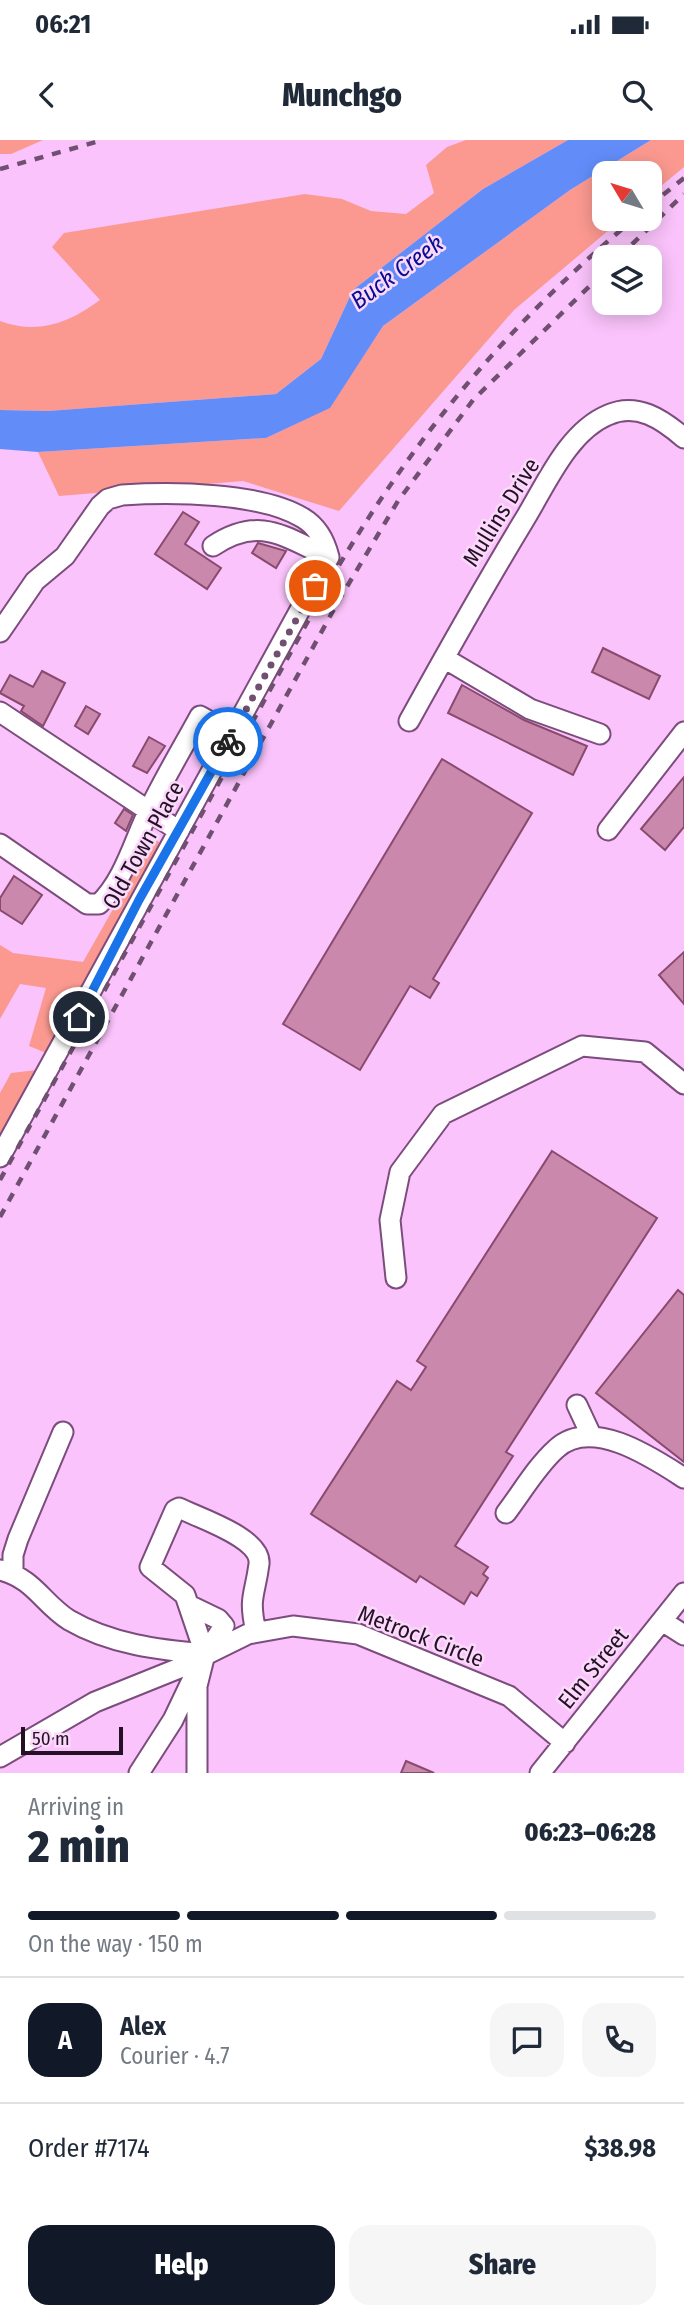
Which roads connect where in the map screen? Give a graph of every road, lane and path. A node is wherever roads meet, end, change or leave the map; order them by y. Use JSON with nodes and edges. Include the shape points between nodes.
{"nodes":[{"id":1,"x":618,"y":395,"type":"dead end"},
{"id":2,"x":632,"y":409,"type":"junction"},
{"id":3,"x":684,"y":438,"type":"edge"},
{"id":4,"x":213,"y":546,"type":"dead end"},
{"id":5,"x":329,"y":558,"type":"junction"},
{"id":6,"x":0,"y":632,"type":"edge"},
{"id":7,"x":444,"y":658,"type":"junction"},
{"id":8,"x":0,"y":712,"type":"edge"},
{"id":9,"x":409,"y":721,"type":"dead end"},
{"id":10,"x":684,"y":732,"type":"edge"},
{"id":11,"x":232,"y":734,"type":"junction"},
{"id":12,"x":600,"y":734,"type":"dead end"},
{"id":13,"x":148,"y":811,"type":"junction"},
{"id":14,"x":608,"y":830,"type":"dead end"},
{"id":15,"x":179,"y":831,"type":"junction"},
{"id":16,"x":0,"y":844,"type":"edge"},
{"id":17,"x":684,"y":1084,"type":"edge"},
{"id":18,"x":0,"y":1157,"type":"edge"},
{"id":19,"x":397,"y":1278,"type":"dead end"},
{"id":20,"x":577,"y":1405,"type":"dead end"},
{"id":21,"x":63,"y":1432,"type":"dead end"},
{"id":22,"x":592,"y":1435,"type":"junction"},
{"id":23,"x":684,"y":1478,"type":"edge"},
{"id":24,"x":506,"y":1513,"type":"dead end"},
{"id":25,"x":7,"y":1572,"type":"edge"},
{"id":26,"x":684,"y":1593,"type":"edge"},
{"id":27,"x":191,"y":1606,"type":"junction"},
{"id":28,"x":662,"y":1621,"type":"junction"},
{"id":29,"x":256,"y":1632,"type":"junction"},
{"id":30,"x":684,"y":1634,"type":"edge"},
{"id":31,"x":205,"y":1654,"type":"junction"},
{"id":32,"x":565,"y":1743,"type":"junction"},
{"id":33,"x":0,"y":1758,"type":"edge"},
{"id":34,"x":139,"y":1773,"type":"edge"},
{"id":35,"x":197,"y":1773,"type":"edge"},
{"id":36,"x":540,"y":1773,"type":"edge"}],
"edges":[{"from":1,"to":2,"type":"street"},
{"from":2,"to":3,"type":"street","via":[[658,418]]},
{"from":2,"to":7,"type":"street","name":"Mullins Drive","via":[[607,415],[573,443]]},
{"from":4,"to":5,"type":"street","via":[[232,534],[259,529],[277,532]]},
{"from":5,"to":6,"type":"street","via":[[316,530],[288,510],[214,497],[122,495],[100,506],[65,556],[35,581]]},
{"from":5,"to":11,"type":"street","name":"Old Town Place"},
{"from":7,"to":9,"type":"street","name":"Mullins Drive"},
{"from":7,"to":12,"type":"street","via":[[530,709]]},
{"from":8,"to":13,"type":"street"},
{"from":10,"to":14,"type":"street"},
{"from":11,"to":13,"type":"street","via":[[200,716]]},
{"from":11,"to":15,"type":"street","name":"Old Town Place"},
{"from":13,"to":15,"type":"street"},
{"from":13,"to":16,"type":"street","via":[[121,871],[99,904],[88,904]]},
{"from":15,"to":18,"type":"street","name":"Old Town Place"},
{"from":17,"to":19,"type":"street","via":[[645,1052],[582,1046],[443,1114],[400,1172],[390,1220]]},
{"from":20,"to":22,"type":"street"},
{"from":21,"to":25,"type":"street"},
{"from":22,"to":23,"type":"street","via":[[641,1450]]},
{"from":22,"to":24,"type":"street","via":[[558,1447]]},
{"from":25,"to":31,"type":"street","via":[[37,1588],[67,1618],[85,1628],[159,1650]]},
{"from":26,"to":28,"type":"street","name":"Elm Street"},
{"from":27,"to":29,"type":"street","via":[[185,1595],[150,1567],[172,1513],[179,1508],[256,1549],[260,1560],[250,1596]]},
{"from":27,"to":31,"type":"street"},
{"from":27,"to":31,"type":"street","via":[[224,1626]]},
{"from":28,"to":30,"type":"street"},
{"from":28,"to":32,"type":"street","name":"Elm Street"},
{"from":29,"to":31,"type":"street","name":"Metrock Circle"},
{"from":29,"to":32,"type":"street","name":"Metrock Circle","via":[[293,1626],[358,1634],[509,1696]]},
{"from":31,"to":33,"type":"street","name":"Metrock Circle","via":[[61,1719]]},
{"from":31,"to":34,"type":"street","via":[[173,1720]]},
{"from":31,"to":35,"type":"street","via":[[197,1686]]},
{"from":32,"to":36,"type":"street","name":"Elm Street"}]}
